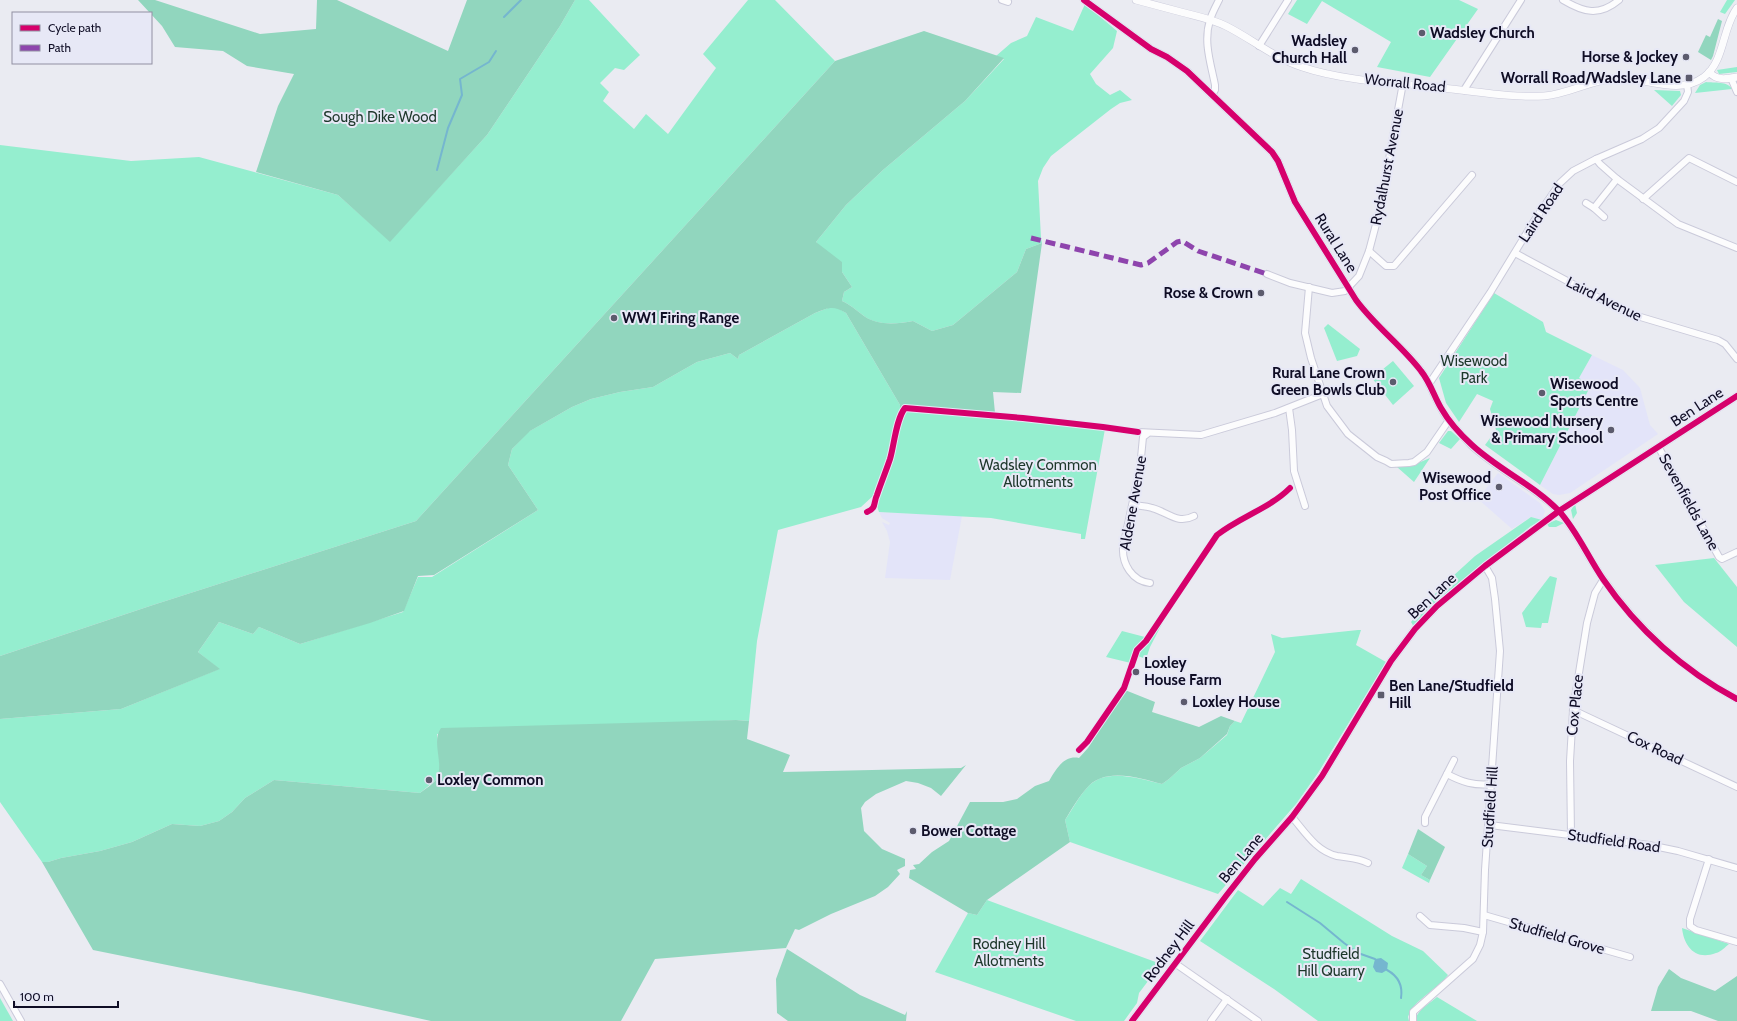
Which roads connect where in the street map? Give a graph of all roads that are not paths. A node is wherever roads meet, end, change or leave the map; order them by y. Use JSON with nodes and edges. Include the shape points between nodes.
{"nodes":[{"id":1,"x":1084,"y":0,"type":"edge"},
{"id":2,"x":1136,"y":0,"type":"edge"},
{"id":3,"x":1219,"y":0,"type":"edge"},
{"id":4,"x":1288,"y":0,"type":"edge"},
{"id":5,"x":1521,"y":0,"type":"edge"},
{"id":6,"x":1563,"y":0,"type":"edge"},
{"id":7,"x":1618,"y":0,"type":"edge"},
{"id":8,"x":1737,"y":8,"type":"edge"},
{"id":9,"x":1210,"y":20,"type":"junction"},
{"id":10,"x":1259,"y":46,"type":"junction"},
{"id":11,"x":1709,"y":72,"type":"junction"},
{"id":12,"x":1734,"y":78,"type":"edge"},
{"id":13,"x":1403,"y":83,"type":"junction"},
{"id":14,"x":1687,"y":84,"type":"junction"},
{"id":15,"x":1464,"y":90,"type":"junction"},
{"id":16,"x":1737,"y":92,"type":"edge"},
{"id":17,"x":1212,"y":95,"type":"junction"},
{"id":18,"x":1596,"y":159,"type":"junction"},
{"id":19,"x":1472,"y":175,"type":"dead end"},
{"id":20,"x":1617,"y":179,"type":"junction"},
{"id":21,"x":1737,"y":182,"type":"edge"},
{"id":22,"x":1643,"y":200,"type":"junction"},
{"id":23,"x":1586,"y":203,"type":"dead end"},
{"id":24,"x":1594,"y":208,"type":"junction"},
{"id":25,"x":1604,"y":217,"type":"dead end"},
{"id":26,"x":1737,"y":248,"type":"edge"},
{"id":27,"x":1369,"y":251,"type":"junction"},
{"id":28,"x":1515,"y":253,"type":"junction"},
{"id":29,"x":1267,"y":274,"type":"dead end"},
{"id":30,"x":1309,"y":287,"type":"junction"},
{"id":31,"x":1349,"y":288,"type":"junction"},
{"id":32,"x":1737,"y":359,"type":"edge"},
{"id":33,"x":1429,"y":384,"type":"junction"},
{"id":34,"x":1323,"y":394,"type":"junction"},
{"id":35,"x":1737,"y":396,"type":"edge"},
{"id":36,"x":1289,"y":408,"type":"junction"},
{"id":37,"x":1449,"y":420,"type":"junction"},
{"id":38,"x":1138,"y":432,"type":"dead end"},
{"id":39,"x":1147,"y":434,"type":"junction"},
{"id":40,"x":1659,"y":448,"type":"junction"},
{"id":41,"x":1133,"y":505,"type":"junction"},
{"id":42,"x":1305,"y":506,"type":"dead end"},
{"id":43,"x":1559,"y":511,"type":"junction"},
{"id":44,"x":1194,"y":516,"type":"dead end"},
{"id":45,"x":1737,"y":552,"type":"edge"},
{"id":46,"x":1485,"y":566,"type":"junction"},
{"id":47,"x":1603,"y":580,"type":"junction"},
{"id":48,"x":1150,"y":583,"type":"dead end"},
{"id":49,"x":1737,"y":699,"type":"edge"},
{"id":50,"x":1573,"y":710,"type":"junction"},
{"id":51,"x":1454,"y":760,"type":"dead end"},
{"id":52,"x":1447,"y":774,"type":"junction"},
{"id":53,"x":1492,"y":784,"type":"junction"},
{"id":54,"x":1737,"y":787,"type":"edge"},
{"id":55,"x":1292,"y":817,"type":"junction"},
{"id":56,"x":1425,"y":822,"type":"dead end"},
{"id":57,"x":1490,"y":825,"type":"junction"},
{"id":58,"x":1571,"y":834,"type":"junction"},
{"id":59,"x":1709,"y":859,"type":"junction"},
{"id":60,"x":1368,"y":863,"type":"dead end"},
{"id":61,"x":1737,"y":868,"type":"edge"},
{"id":62,"x":1226,"y":896,"type":"joint"},
{"id":63,"x":1484,"y":915,"type":"junction"},
{"id":64,"x":1420,"y":916,"type":"dead end"},
{"id":65,"x":1483,"y":932,"type":"junction"},
{"id":66,"x":1737,"y":942,"type":"edge"},
{"id":67,"x":1630,"y":958,"type":"dead end"},
{"id":68,"x":1176,"y":964,"type":"junction"},
{"id":69,"x":0,"y":984,"type":"edge"},
{"id":70,"x":1227,"y":999,"type":"junction"},
{"id":71,"x":21,"y":1021,"type":"edge"},
{"id":72,"x":1132,"y":1021,"type":"edge"},
{"id":73,"x":1211,"y":1021,"type":"edge"},
{"id":74,"x":1258,"y":1021,"type":"edge"},
{"id":75,"x":1413,"y":1021,"type":"edge"}],
"edges":[{"from":1,"to":17,"type":"street","name":"Rural Lane","via":[[1151,49],[1182,67]]},
{"from":2,"to":9,"type":"street","name":"Worrall Road"},
{"from":3,"to":9,"type":"street"},
{"from":4,"to":10,"type":"street"},
{"from":5,"to":15,"type":"street"},
{"from":6,"to":7,"type":"street","via":[[1580,9],[1592,11],[1604,9]]},
{"from":8,"to":11,"type":"street","via":[[1728,22],[1720,51]]},
{"from":9,"to":10,"type":"street","name":"Worrall Road","via":[[1224,25]]},
{"from":9,"to":17,"type":"street","via":[[1208,50],[1215,86]]},
{"from":10,"to":13,"type":"street","name":"Worrall Road","via":[[1290,62],[1318,71],[1345,77]]},
{"from":11,"to":12,"type":"street","via":[[1719,78]]},
{"from":11,"to":14,"type":"street"},
{"from":12,"to":16,"type":"street"},
{"from":13,"to":15,"type":"street","name":"Worrall Road"},
{"from":13,"to":27,"type":"street","name":"Rydalhurst Avenue"},
{"from":14,"to":15,"type":"street","name":"Worrall Road","via":[[1662,84],[1615,78],[1558,94],[1501,95]]},
{"from":14,"to":18,"type":"street","name":"Laird Road","via":[[1688,92],[1684,101],[1659,128],[1642,139]]},
{"from":17,"to":31,"type":"street","name":"Rural Lane","via":[[1272,152],[1295,202]]},
{"from":18,"to":20,"type":"street"},
{"from":18,"to":28,"type":"street","name":"Laird Road","via":[[1573,171],[1560,183]]},
{"from":19,"to":27,"type":"street","via":[[1394,266],[1386,266]]},
{"from":20,"to":22,"type":"street"},
{"from":20,"to":24,"type":"street"},
{"from":21,"to":22,"type":"street","via":[[1689,158]]},
{"from":22,"to":26,"type":"street","via":[[1678,224]]},
{"from":23,"to":24,"type":"street"},
{"from":24,"to":25,"type":"street"},
{"from":27,"to":31,"type":"street","name":"Rydalhurst Avenue","via":[[1359,276]]},
{"from":28,"to":32,"type":"street","name":"Laird Avenue","via":[[1627,313],[1718,340]]},
{"from":28,"to":33,"type":"street","name":"Laird Road"},
{"from":29,"to":30,"type":"street"},
{"from":30,"to":31,"type":"street","via":[[1332,293]]},
{"from":30,"to":34,"type":"street","via":[[1305,333]]},
{"from":31,"to":33,"type":"street","name":"Rural Lane","via":[[1362,308],[1422,371]]},
{"from":33,"to":37,"type":"street","name":"Rural Lane"},
{"from":34,"to":36,"type":"street"},
{"from":34,"to":37,"type":"street","via":[[1331,413],[1348,434],[1377,457],[1391,464],[1409,463],[1428,452]]},
{"from":35,"to":40,"type":"street","name":"Ben Lane"},
{"from":36,"to":39,"type":"street","via":[[1202,435]]},
{"from":36,"to":42,"type":"street","via":[[1294,470]]},
{"from":37,"to":43,"type":"street","name":"Rural Lane","via":[[1472,446]]},
{"from":38,"to":39,"type":"street"},
{"from":39,"to":41,"type":"street","name":"Aldene Avenue","via":[[1143,437]]},
{"from":40,"to":43,"type":"street","name":"Ben Lane"},
{"from":40,"to":45,"type":"street","name":"Sevenfields Lane","via":[[1719,557],[1722,559]]},
{"from":41,"to":44,"type":"street","via":[[1153,508],[1179,519]]},
{"from":41,"to":48,"type":"street","name":"Aldene Avenue","via":[[1123,547],[1124,560],[1134,576]]},
{"from":43,"to":46,"type":"street","name":"Ben Lane"},
{"from":43,"to":47,"type":"street"},
{"from":46,"to":53,"type":"street","name":"Studfield Hill","via":[[1492,578],[1500,650]]},
{"from":46,"to":55,"type":"street","name":"Ben Lane","via":[[1437,606],[1407,639],[1322,776]]},
{"from":47,"to":49,"type":"street","via":[[1634,618],[1672,655],[1694,673]]},
{"from":47,"to":50,"type":"street","name":"Cox Place","via":[[1595,593],[1587,622]]},
{"from":50,"to":54,"type":"street","name":"Cox Road"},
{"from":50,"to":58,"type":"street","name":"Cox Place","via":[[1570,760]]},
{"from":51,"to":52,"type":"street"},
{"from":52,"to":53,"type":"street","via":[[1471,784]]},
{"from":52,"to":56,"type":"street","via":[[1425,817]]},
{"from":53,"to":57,"type":"street","name":"Studfield Hill"},
{"from":55,"to":60,"type":"street","via":[[1319,848],[1337,856],[1360,859]]},
{"from":55,"to":62,"type":"street","name":"Ben Lane"},
{"from":57,"to":58,"type":"street","name":"Studfield Road"},
{"from":57,"to":63,"type":"street","name":"Studfield Hill"},
{"from":58,"to":59,"type":"street","name":"Studfield Road","via":[[1649,844]]},
{"from":59,"to":61,"type":"street","name":"Studfield Road"},
{"from":59,"to":66,"type":"street","via":[[1690,926]]},
{"from":62,"to":68,"type":"street","name":"Rodney Hill"},
{"from":63,"to":65,"type":"street","name":"Studfield Hill"},
{"from":63,"to":67,"type":"street","name":"Studfield Grove"},
{"from":64,"to":65,"type":"street","via":[[1430,925]]},
{"from":65,"to":75,"type":"street","name":"Studfield Hill","via":[[1473,959],[1413,1012]]},
{"from":68,"to":70,"type":"street"},
{"from":68,"to":72,"type":"street","name":"Rodney Hill"},
{"from":69,"to":71,"type":"street"},
{"from":70,"to":73,"type":"street"},
{"from":70,"to":74,"type":"street"}]}
